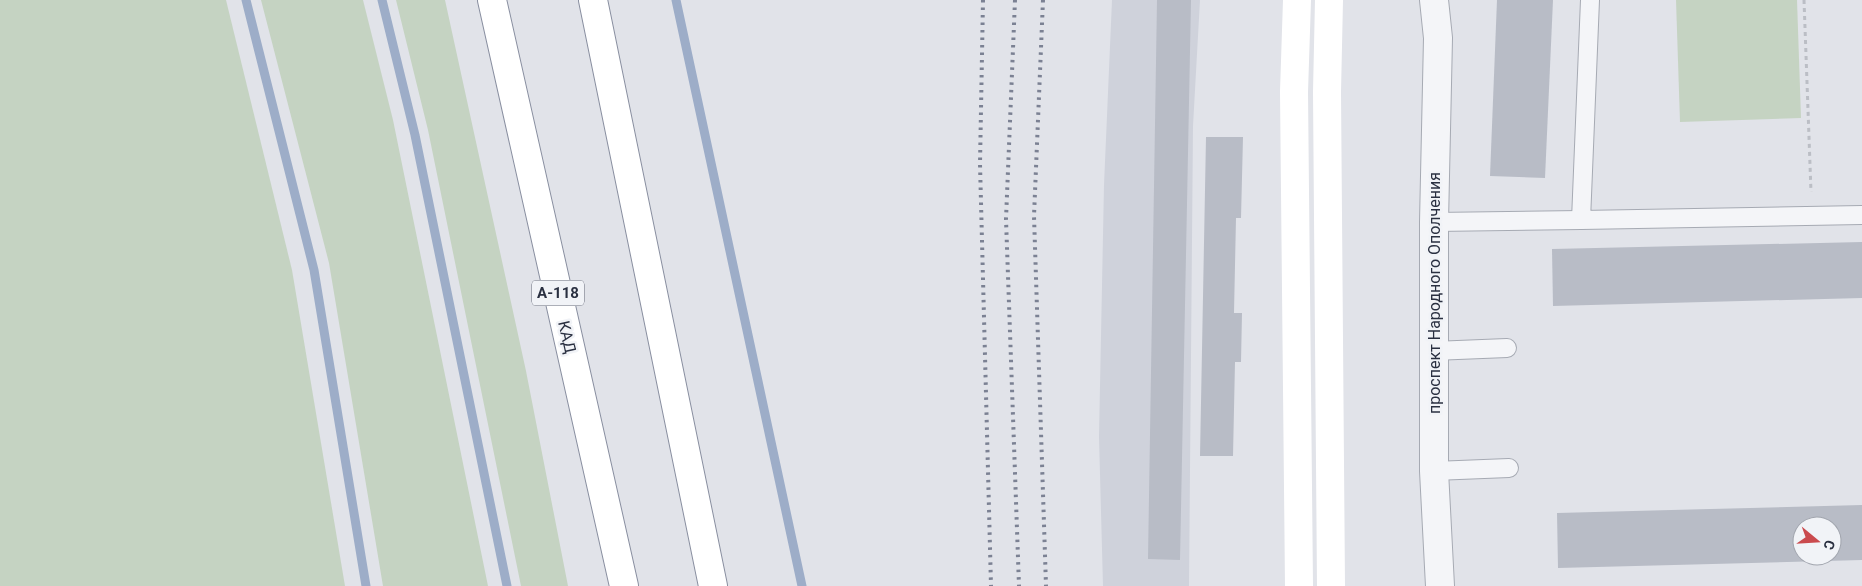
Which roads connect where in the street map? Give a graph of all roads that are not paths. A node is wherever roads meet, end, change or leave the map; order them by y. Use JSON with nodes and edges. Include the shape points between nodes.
{"nodes":[{"id":1,"x":492,"y":0,"type":"edge"},
{"id":2,"x":592,"y":0,"type":"edge"},
{"id":3,"x":1297,"y":0,"type":"edge"},
{"id":4,"x":1329,"y":0,"type":"edge"},
{"id":5,"x":1434,"y":0,"type":"edge"},
{"id":6,"x":1590,"y":0,"type":"edge"},
{"id":7,"x":1862,"y":215,"type":"edge"},
{"id":8,"x":1581,"y":220,"type":"junction"},
{"id":9,"x":1434,"y":222,"type":"junction"},
{"id":10,"x":1507,"y":348,"type":"dead end"},
{"id":11,"x":1433,"y":351,"type":"junction"},
{"id":12,"x":1509,"y":468,"type":"dead end"},
{"id":13,"x":1434,"y":471,"type":"junction"},
{"id":14,"x":624,"y":586,"type":"edge"},
{"id":15,"x":713,"y":586,"type":"edge"},
{"id":16,"x":1299,"y":586,"type":"edge"},
{"id":17,"x":1330,"y":586,"type":"edge"},
{"id":18,"x":1440,"y":586,"type":"edge"}],
"edges":[{"from":1,"to":14,"type":"main road","name":"КАД","number":"А-118"},
{"from":2,"to":15,"type":"main road"},
{"from":3,"to":16,"type":"main road","via":[[1294,92]]},
{"from":4,"to":17,"type":"main road"},
{"from":5,"to":9,"type":"street","name":"проспект Народного Ополчения","via":[[1438,38]]},
{"from":6,"to":8,"type":"lane"},
{"from":7,"to":8,"type":"lane"},
{"from":8,"to":9,"type":"lane"},
{"from":9,"to":11,"type":"street","name":"проспект Народного Ополчения"},
{"from":10,"to":11,"type":"lane"},
{"from":11,"to":13,"type":"street","name":"проспект Народного Ополчения"},
{"from":12,"to":13,"type":"lane"},
{"from":13,"to":18,"type":"street","name":"проспект Народного Ополчения"}]}
